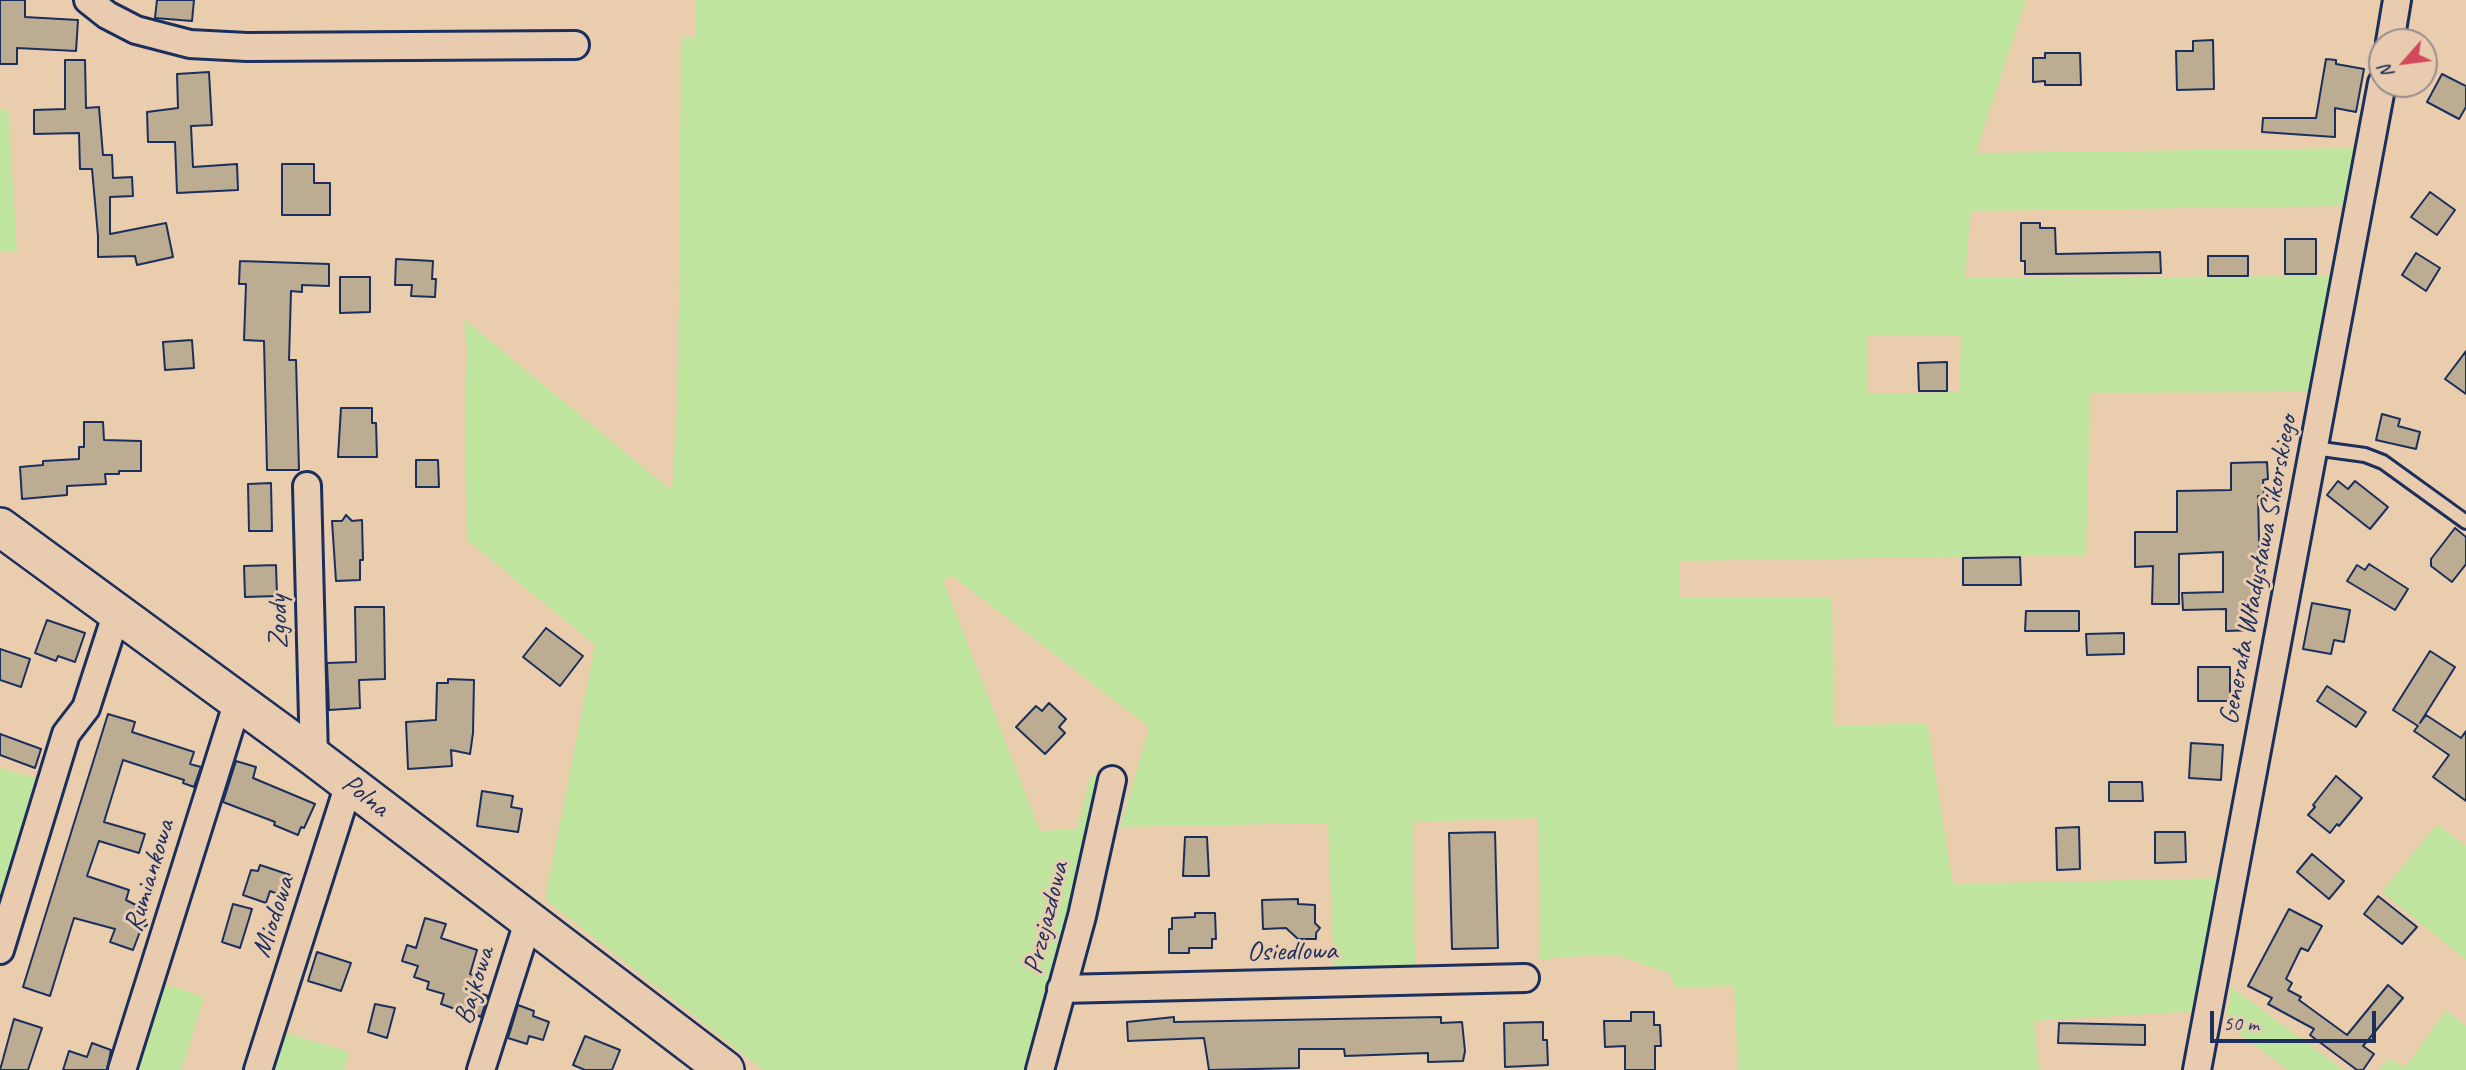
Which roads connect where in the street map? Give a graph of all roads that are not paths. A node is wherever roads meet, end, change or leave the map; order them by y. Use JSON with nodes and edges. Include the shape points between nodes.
{"nodes":[{"id":1,"x":88,"y":0,"type":"edge"},
{"id":2,"x":2398,"y":0,"type":"edge"},
{"id":3,"x":2393,"y":28,"type":"edge"},
{"id":4,"x":575,"y":45,"type":"dead end"},
{"id":5,"x":2379,"y":98,"type":"edge"},
{"id":6,"x":2314,"y":448,"type":"junction"},
{"id":7,"x":307,"y":486,"type":"dead end"},
{"id":8,"x":2466,"y":522,"type":"edge"},
{"id":9,"x":0,"y":527,"type":"edge"},
{"id":10,"x":117,"y":612,"type":"junction"},
{"id":11,"x":238,"y":701,"type":"junction"},
{"id":12,"x":314,"y":757,"type":"junction"},
{"id":13,"x":1112,"y":780,"type":"dead end"},
{"id":14,"x":349,"y":784,"type":"junction"},
{"id":15,"x":528,"y":922,"type":"junction"},
{"id":16,"x":0,"y":950,"type":"edge"},
{"id":17,"x":1525,"y":978,"type":"dead end"},
{"id":18,"x":1061,"y":989,"type":"junction"},
{"id":19,"x":122,"y":1070,"type":"edge"},
{"id":20,"x":258,"y":1070,"type":"edge"},
{"id":21,"x":481,"y":1070,"type":"edge"},
{"id":22,"x":725,"y":1070,"type":"edge"},
{"id":23,"x":1040,"y":1070,"type":"edge"},
{"id":24,"x":2197,"y":1070,"type":"edge"}],
"edges":[{"from":1,"to":4,"type":"street","via":[[136,30],[190,44]]},
{"from":2,"to":3,"type":"street"},
{"from":5,"to":6,"type":"street","name":"Generała Władysława Sikorskiego"},
{"from":6,"to":8,"type":"lane","via":[[2383,462]]},
{"from":6,"to":24,"type":"street","name":"Generała Władysława Sikorskiego"},
{"from":7,"to":12,"type":"street","name":"Zgody"},
{"from":9,"to":10,"type":"street","name":"Polna"},
{"from":10,"to":11,"type":"street","name":"Polna"},
{"from":10,"to":16,"type":"street","via":[[86,708],[66,734]]},
{"from":11,"to":12,"type":"street","name":"Polna"},
{"from":11,"to":19,"type":"street","name":"Rumiankowa"},
{"from":12,"to":14,"type":"street","name":"Polna"},
{"from":13,"to":18,"type":"street","name":"Przejazdowa"},
{"from":14,"to":15,"type":"street","name":"Polna"},
{"from":14,"to":20,"type":"street","name":"Miodowa"},
{"from":15,"to":21,"type":"street","name":"Bajkowa"},
{"from":15,"to":22,"type":"street","name":"Polna"},
{"from":17,"to":18,"type":"street","name":"Osiedlowa"},
{"from":18,"to":23,"type":"street","name":"Przejazdowa"}]}
